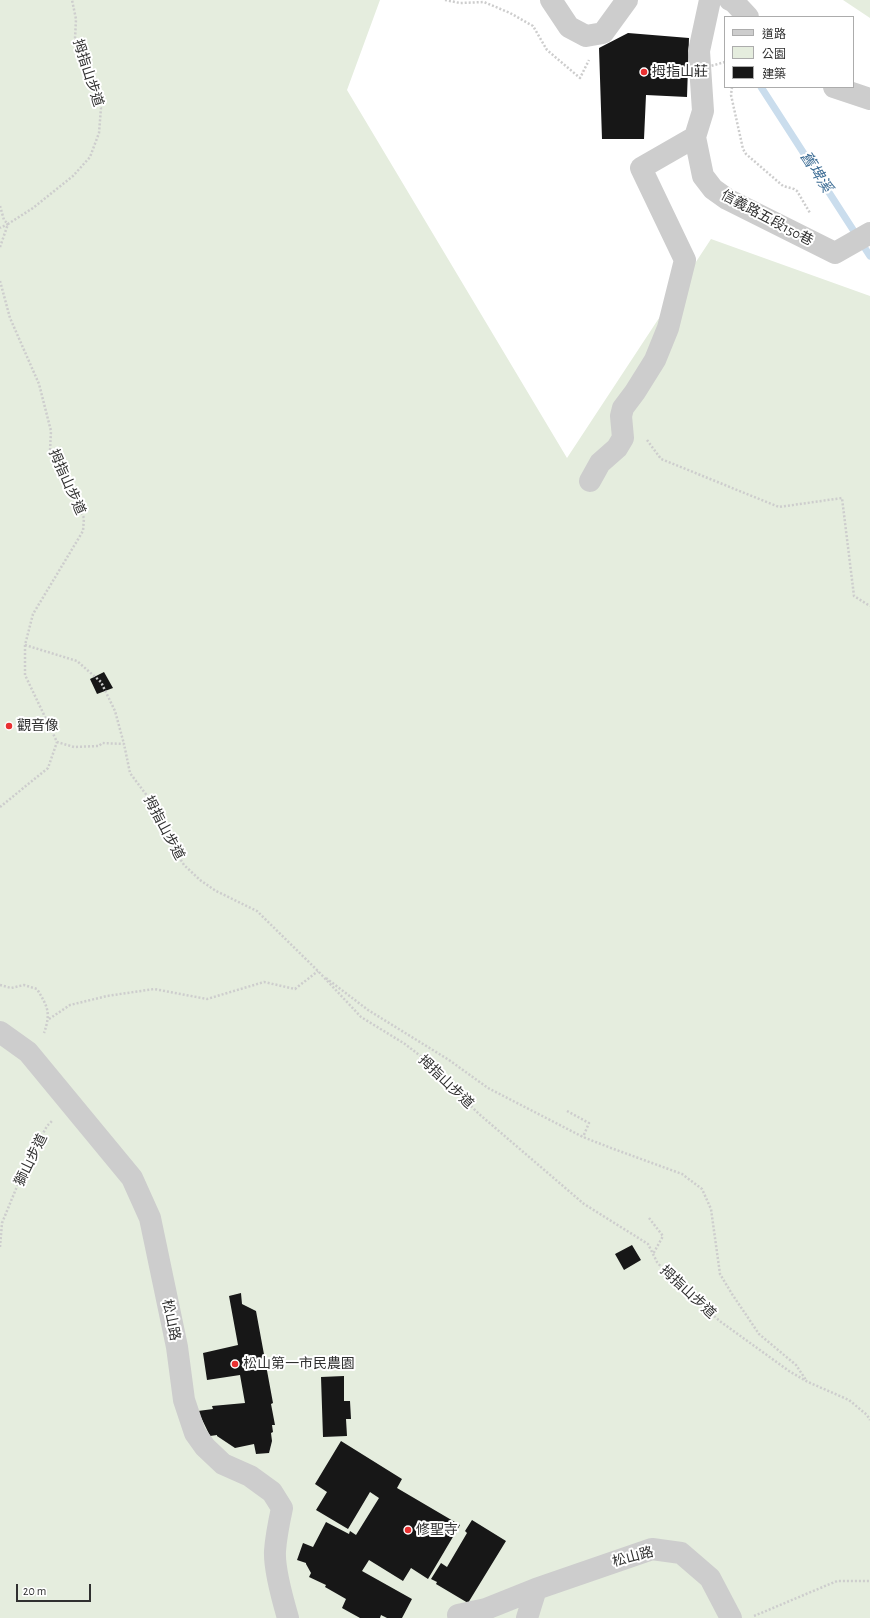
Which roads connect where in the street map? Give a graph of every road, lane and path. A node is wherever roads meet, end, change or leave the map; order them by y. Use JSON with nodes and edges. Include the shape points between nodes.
{"nodes":[{"id":1,"x":72,"y":0,"type":"edge"},
{"id":2,"x":445,"y":0,"type":"edge"},
{"id":3,"x":551,"y":0,"type":"edge"},
{"id":4,"x":627,"y":0,"type":"edge"},
{"id":5,"x":710,"y":0,"type":"edge"},
{"id":6,"x":730,"y":0,"type":"edge"},
{"id":7,"x":747,"y":16,"type":"edge"},
{"id":8,"x":603,"y":33,"type":"junction"},
{"id":9,"x":724,"y":62,"type":"edge"},
{"id":10,"x":700,"y":69,"type":"junction"},
{"id":11,"x":732,"y":88,"type":"edge"},
{"id":12,"x":837,"y":88,"type":"edge"},
{"id":13,"x":870,"y":99,"type":"edge"},
{"id":14,"x":695,"y":137,"type":"junction"},
{"id":15,"x":0,"y":206,"type":"edge"},
{"id":16,"x":812,"y":216,"type":"dead end"},
{"id":17,"x":8,"y":224,"type":"junction"},
{"id":18,"x":0,"y":228,"type":"edge"},
{"id":19,"x":870,"y":233,"type":"edge"},
{"id":20,"x":0,"y":247,"type":"edge"},
{"id":21,"x":0,"y":281,"type":"edge"},
{"id":22,"x":644,"y":436,"type":"dead end"},
{"id":23,"x":590,"y":481,"type":"dead end"},
{"id":24,"x":870,"y":606,"type":"edge"},
{"id":25,"x":25,"y":645,"type":"junction"},
{"id":26,"x":57,"y":742,"type":"junction"},
{"id":27,"x":124,"y":744,"type":"junction"},
{"id":28,"x":0,"y":807,"type":"edge"},
{"id":29,"x":318,"y":971,"type":"junction"},
{"id":30,"x":0,"y":985,"type":"edge"},
{"id":31,"x":49,"y":1019,"type":"junction"},
{"id":32,"x":0,"y":1032,"type":"edge"},
{"id":33,"x":28,"y":1052,"type":"junction"},
{"id":34,"x":69,"y":1102,"type":"junction"},
{"id":35,"x":567,"y":1111,"type":"dead end"},
{"id":36,"x":584,"y":1137,"type":"junction"},
{"id":37,"x":648,"y":1218,"type":"dead end"},
{"id":38,"x":0,"y":1247,"type":"edge"},
{"id":39,"x":653,"y":1254,"type":"junction"},
{"id":40,"x":808,"y":1382,"type":"junction"},
{"id":41,"x":870,"y":1420,"type":"edge"},
{"id":42,"x":870,"y":1581,"type":"edge"},
{"id":43,"x":536,"y":1589,"type":"junction"},
{"id":44,"x":458,"y":1615,"type":"dead end"},
{"id":45,"x":288,"y":1618,"type":"edge"},
{"id":46,"x":527,"y":1618,"type":"edge"},
{"id":47,"x":731,"y":1618,"type":"edge"},
{"id":48,"x":750,"y":1618,"type":"edge"}],
"edges":[{"from":1,"to":17,"type":"path","name":"拇指山步道","via":[[76,19],[75,39],[86,62],[101,108],[99,133],[90,156],[73,176],[34,208]]},
{"from":2,"to":8,"type":"path","via":[[460,3],[484,2],[533,26],[547,50],[580,78]]},
{"from":3,"to":8,"type":"street","via":[[569,28],[586,36]]},
{"from":4,"to":8,"type":"street"},
{"from":5,"to":10,"type":"street","name":"信義路五段150巷","via":[[699,52]]},
{"from":6,"to":7,"type":"street"},
{"from":9,"to":10,"type":"path","bridge":true},
{"from":10,"to":14,"type":"street","name":"信義路五段150巷","via":[[703,112]]},
{"from":11,"to":16,"type":"path","via":[[730,95],[746,154],[783,186],[794,188]]},
{"from":12,"to":13,"type":"street"},
{"from":14,"to":19,"type":"street","name":"信義路五段150巷","via":[[703,176],[713,189],[727,199],[835,253]]},
{"from":14,"to":23,"type":"street","via":[[641,168],[685,260],[668,328],[658,353],[636,392],[622,408],[623,438],[617,448],[600,463]]},
{"from":15,"to":17,"type":"path","via":[[4,220]]},
{"from":17,"to":18,"type":"path","name":"拇指山步道"},
{"from":17,"to":20,"type":"path"},
{"from":21,"to":25,"type":"path","name":"拇指山步道","via":[[10,318],[39,384],[51,432],[50,450],[84,518],[83,531],[33,614]]},
{"from":22,"to":24,"type":"path","via":[[661,459],[779,507],[842,498],[854,596]]},
{"from":25,"to":26,"type":"path","name":"拇指山步道","via":[[25,675]]},
{"from":25,"to":27,"type":"path","name":"拇指山步道","via":[[77,661],[101,682],[115,711]]},
{"from":26,"to":27,"type":"path","via":[[74,747],[98,746],[102,743]]},
{"from":26,"to":28,"type":"path","via":[[48,768]]},
{"from":27,"to":29,"type":"path","name":"拇指山步道","via":[[130,773],[151,801],[166,836],[184,865],[216,891],[257,911]]},
{"from":29,"to":31,"type":"path","via":[[295,989],[264,982],[207,999],[154,989],[70,1005]]},
{"from":29,"to":36,"type":"path","via":[[368,1010],[449,1060],[488,1088]]},
{"from":29,"to":39,"type":"path","name":"拇指山步道","via":[[361,1017],[405,1044],[508,1140],[584,1204],[648,1244]]},
{"from":30,"to":31,"type":"path","via":[[11,988],[24,985],[37,989],[45,1002]]},
{"from":31,"to":33,"type":"path","via":[[43,1036]]},
{"from":32,"to":33,"type":"street","name":"松山路"},
{"from":33,"to":34,"type":"street","name":"松山路"},
{"from":34,"to":38,"type":"path","name":"獅山步道","via":[[47,1126],[27,1162],[2,1224]]},
{"from":34,"to":45,"type":"street","name":"松山路","via":[[132,1178],[150,1218],[177,1347],[184,1400],[196,1433],[205,1447],[223,1464],[250,1476],[272,1492],[282,1508],[275,1553],[282,1599]]},
{"from":35,"to":36,"type":"path","via":[[589,1123]]},
{"from":36,"to":40,"type":"path","via":[[682,1174],[702,1189],[711,1209],[720,1274],[759,1334],[796,1365]]},
{"from":37,"to":39,"type":"path","via":[[663,1236]]},
{"from":39,"to":40,"type":"path","name":"拇指山步道","via":[[674,1282],[710,1313],[742,1338]]},
{"from":40,"to":41,"type":"path","name":"拇指山步道","via":[[849,1400]]},
{"from":42,"to":48,"type":"path","via":[[837,1581]]},
{"from":43,"to":44,"type":"street","name":"松山路","via":[[486,1609]]},
{"from":43,"to":46,"type":"street"},
{"from":43,"to":47,"type":"street","name":"松山路","via":[[652,1549],[681,1553],[710,1578]]}]}
